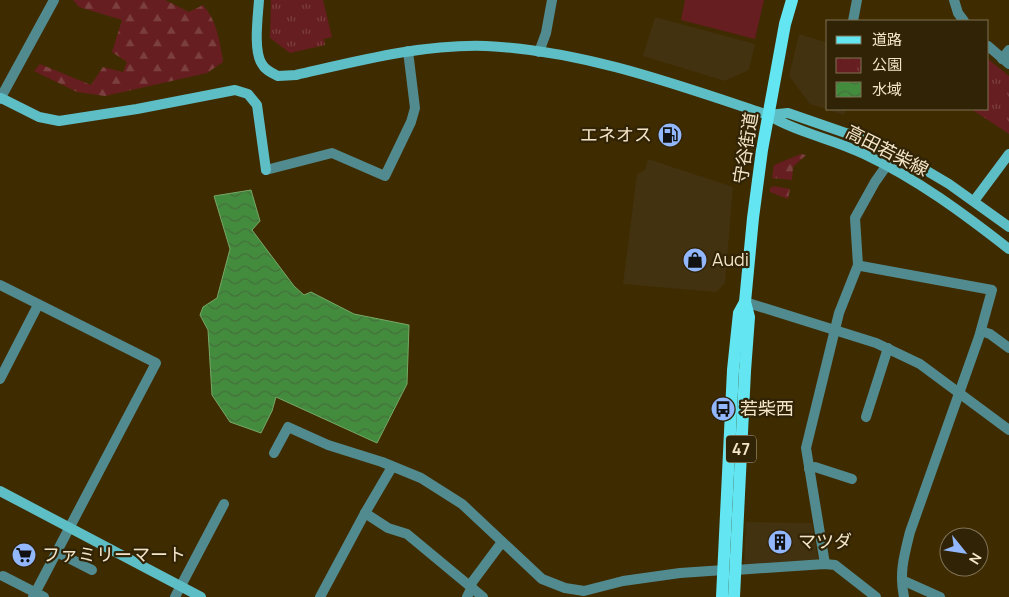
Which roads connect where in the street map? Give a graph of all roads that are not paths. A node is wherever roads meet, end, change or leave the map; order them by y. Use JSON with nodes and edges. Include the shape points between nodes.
{"nodes":[{"id":1,"x":54,"y":0,"type":"edge"},
{"id":2,"x":259,"y":0,"type":"edge"},
{"id":3,"x":552,"y":0,"type":"edge"},
{"id":4,"x":792,"y":0,"type":"edge"},
{"id":5,"x":857,"y":0,"type":"edge"},
{"id":6,"x":954,"y":0,"type":"edge"},
{"id":7,"x":853,"y":20,"type":"edge"},
{"id":8,"x":963,"y":20,"type":"edge"},
{"id":9,"x":989,"y":47,"type":"edge"},
{"id":10,"x":408,"y":51,"type":"junction"},
{"id":11,"x":539,"y":52,"type":"junction"},
{"id":12,"x":1007,"y":58,"type":"edge"},
{"id":13,"x":0,"y":99,"type":"edge"},
{"id":14,"x":768,"y":115,"type":"junction"},
{"id":15,"x":1009,"y":154,"type":"edge"},
{"id":16,"x":887,"y":165,"type":"junction"},
{"id":17,"x":974,"y":201,"type":"junction"},
{"id":18,"x":1009,"y":227,"type":"edge"},
{"id":19,"x":1009,"y":249,"type":"edge"},
{"id":20,"x":861,"y":266,"type":"dead end"},
{"id":21,"x":0,"y":285,"type":"edge"},
{"id":22,"x":745,"y":302,"type":"junction"},
{"id":23,"x":38,"y":305,"type":"junction"},
{"id":24,"x":835,"y":330,"type":"junction"},
{"id":25,"x":981,"y":331,"type":"junction"},
{"id":26,"x":888,"y":348,"type":"junction"},
{"id":27,"x":1009,"y":348,"type":"edge"},
{"id":28,"x":0,"y":379,"type":"edge"},
{"id":29,"x":959,"y":393,"type":"junction"},
{"id":30,"x":866,"y":417,"type":"dead end"},
{"id":31,"x":1009,"y":430,"type":"edge"},
{"id":32,"x":274,"y":453,"type":"dead end"},
{"id":33,"x":392,"y":467,"type":"junction"},
{"id":34,"x":809,"y":469,"type":"junction"},
{"id":35,"x":852,"y":480,"type":"dead end"},
{"id":36,"x":0,"y":492,"type":"edge"},
{"id":37,"x":224,"y":504,"type":"dead end"},
{"id":38,"x":365,"y":513,"type":"junction"},
{"id":39,"x":69,"y":527,"type":"junction"},
{"id":40,"x":502,"y":542,"type":"junction"},
{"id":41,"x":57,"y":552,"type":"junction"},
{"id":42,"x":825,"y":564,"type":"junction"},
{"id":43,"x":92,"y":570,"type":"dead end"},
{"id":44,"x":730,"y":570,"type":"junction"},
{"id":45,"x":3,"y":576,"type":"dead end"},
{"id":46,"x":902,"y":580,"type":"junction"},
{"id":47,"x":180,"y":586,"type":"junction"},
{"id":48,"x":471,"y":586,"type":"junction"},
{"id":49,"x":38,"y":596,"type":"edge"},
{"id":50,"x":175,"y":597,"type":"edge"},
{"id":51,"x":201,"y":597,"type":"edge"},
{"id":52,"x":320,"y":597,"type":"edge"},
{"id":53,"x":467,"y":597,"type":"edge"},
{"id":54,"x":483,"y":597,"type":"edge"},
{"id":55,"x":722,"y":597,"type":"edge"},
{"id":56,"x":734,"y":597,"type":"edge"},
{"id":57,"x":876,"y":597,"type":"edge"},
{"id":58,"x":904,"y":597,"type":"edge"},
{"id":59,"x":940,"y":597,"type":"edge"}],
"edges":[{"from":1,"to":13,"type":"street"},
{"from":2,"to":10,"type":"street","via":[[259,56],[262,64],[278,76]]},
{"from":3,"to":11,"type":"street"},
{"from":4,"to":14,"type":"main road","name":"守谷街道","number":"47"},
{"from":5,"to":7,"type":"street"},
{"from":6,"to":8,"type":"street"},
{"from":9,"to":12,"type":"street"},
{"from":10,"to":11,"type":"street","via":[[486,46]]},
{"from":10,"to":13,"type":"street","via":[[415,108],[385,176],[332,153],[266,170],[257,105],[248,94],[235,90],[59,122]]},
{"from":11,"to":14,"type":"street","via":[[596,61]]},
{"from":14,"to":16,"type":"street","name":"高田若柴線","via":[[785,125]]},
{"from":14,"to":17,"type":"street","name":"高田若柴線","via":[[788,112],[895,152]]},
{"from":14,"to":22,"type":"main road","name":"守谷街道","number":"47"},
{"from":15,"to":17,"type":"street"},
{"from":16,"to":19,"type":"street","name":"高田若柴線","via":[[934,193]]},
{"from":16,"to":24,"type":"street","via":[[855,218],[858,265]]},
{"from":17,"to":18,"type":"street","name":"高田若柴線"},
{"from":20,"to":25,"type":"street","via":[[992,290]]},
{"from":21,"to":23,"type":"street"},
{"from":22,"to":24,"type":"street"},
{"from":22,"to":44,"type":"main road","name":"守谷街道","number":"47","via":[[749,317]]},
{"from":23,"to":28,"type":"street"},
{"from":23,"to":39,"type":"street","via":[[156,363]]},
{"from":24,"to":26,"type":"street"},
{"from":24,"to":34,"type":"street","via":[[806,448]]},
{"from":25,"to":27,"type":"street"},
{"from":25,"to":29,"type":"street"},
{"from":26,"to":29,"type":"street","via":[[920,364]]},
{"from":26,"to":30,"type":"street"},
{"from":29,"to":31,"type":"street"},
{"from":29,"to":46,"type":"street","via":[[910,532],[902,563]]},
{"from":32,"to":33,"type":"street","via":[[288,426],[328,445]]},
{"from":33,"to":38,"type":"street"},
{"from":33,"to":40,"type":"street","via":[[420,478],[462,504]]},
{"from":34,"to":35,"type":"street","via":[[815,467]]},
{"from":34,"to":42,"type":"street"},
{"from":36,"to":39,"type":"street"},
{"from":37,"to":47,"type":"street"},
{"from":38,"to":48,"type":"street","via":[[388,528],[407,534]]},
{"from":38,"to":52,"type":"street"},
{"from":39,"to":41,"type":"street"},
{"from":39,"to":47,"type":"street"},
{"from":40,"to":44,"type":"street","via":[[542,580],[584,591],[623,581]]},
{"from":40,"to":48,"type":"street"},
{"from":41,"to":43,"type":"street"},
{"from":41,"to":49,"type":"street"},
{"from":42,"to":44,"type":"street"},
{"from":42,"to":57,"type":"street","via":[[835,565]]},
{"from":44,"to":55,"type":"main road","name":"守谷街道","number":"47"},
{"from":44,"to":56,"type":"main road","name":"守谷街道","number":"47"},
{"from":45,"to":49,"type":"street"},
{"from":46,"to":58,"type":"street"},
{"from":46,"to":59,"type":"street"},
{"from":47,"to":50,"type":"street"},
{"from":47,"to":51,"type":"street"},
{"from":48,"to":53,"type":"street"},
{"from":48,"to":54,"type":"street"}]}
